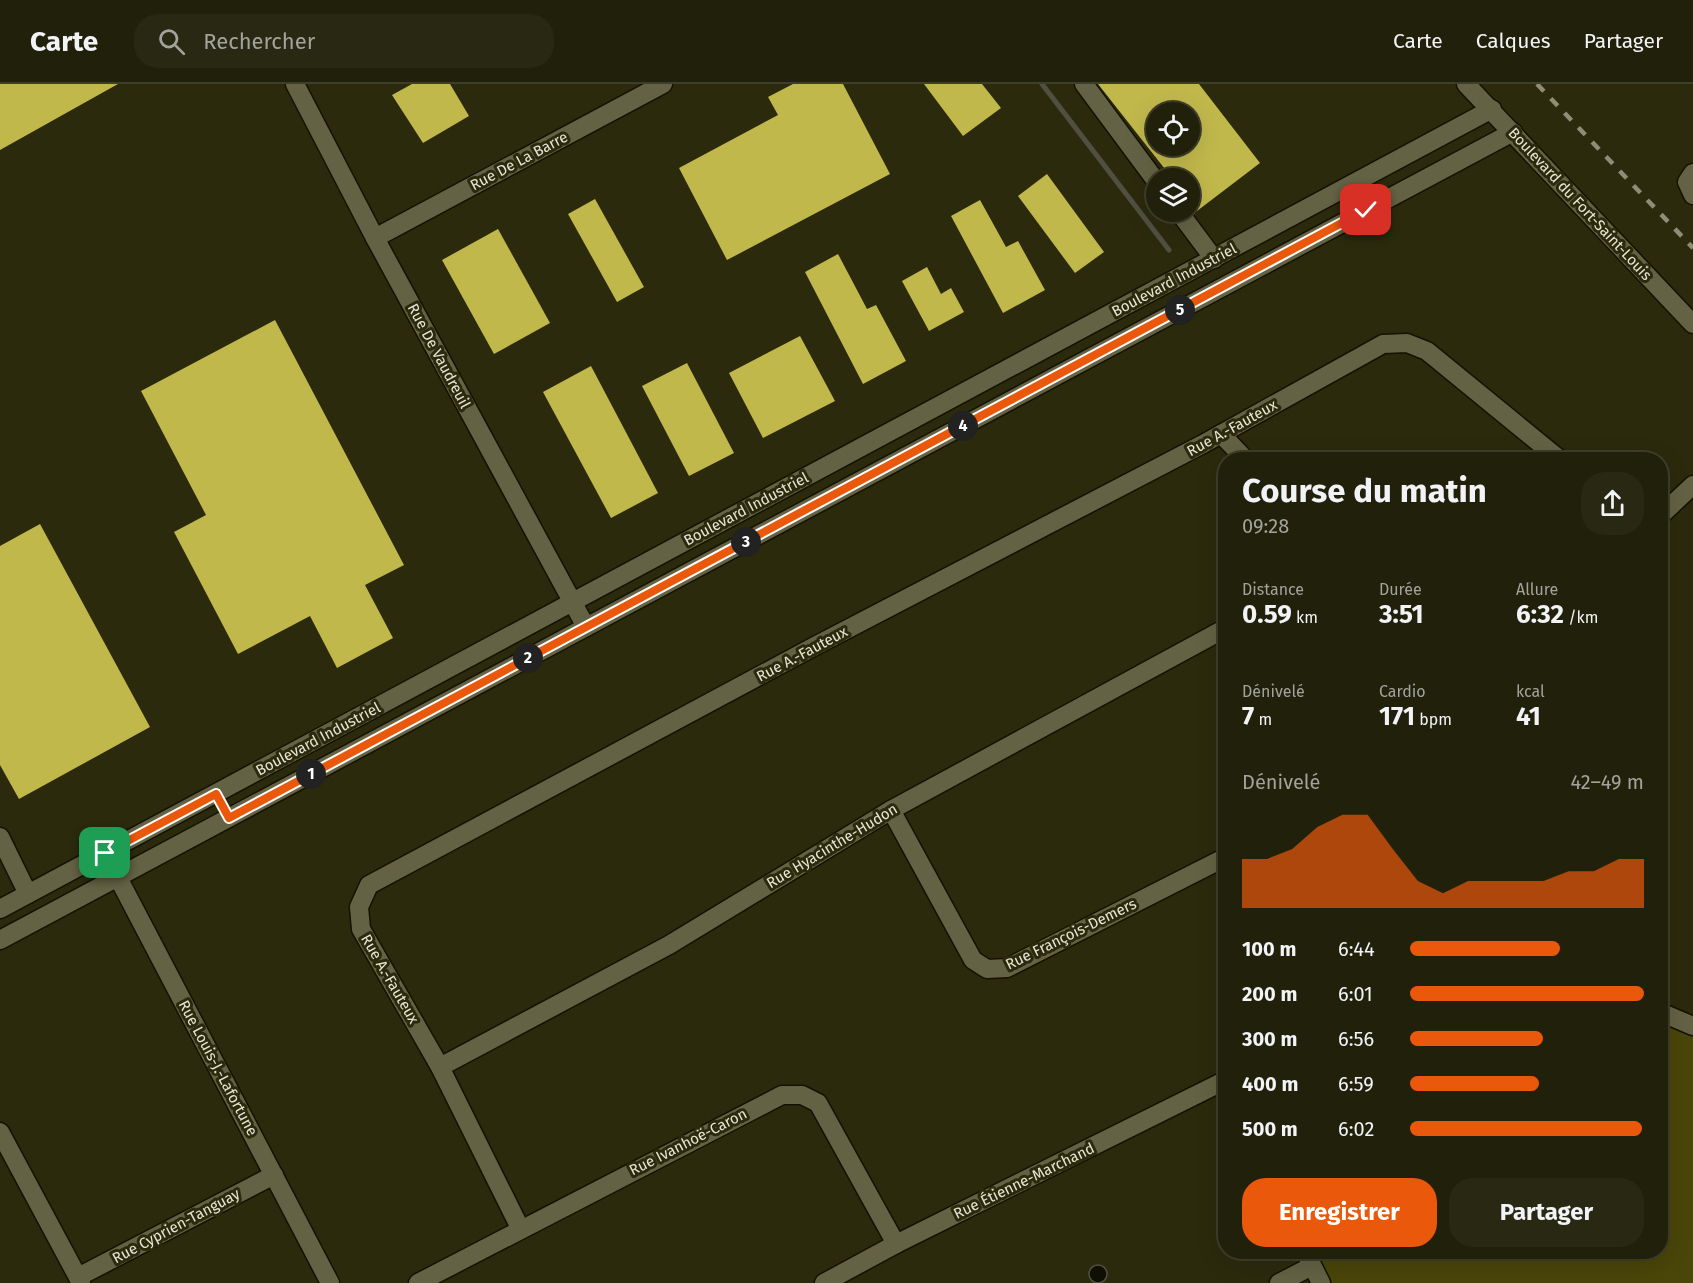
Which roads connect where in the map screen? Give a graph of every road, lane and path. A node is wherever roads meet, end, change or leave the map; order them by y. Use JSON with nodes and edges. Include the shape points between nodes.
{"nodes":[{"id":1,"x":296,"y":84,"type":"edge"},
{"id":2,"x":663,"y":84,"type":"edge"},
{"id":3,"x":1084,"y":84,"type":"edge"},
{"id":4,"x":1466,"y":84,"type":"edge"},
{"id":5,"x":1492,"y":109,"type":"junction"},
{"id":6,"x":1513,"y":132,"type":"junction"},
{"id":7,"x":1146,"y":168,"type":"edge"},
{"id":8,"x":1693,"y":173,"type":"edge"},
{"id":9,"x":1693,"y":195,"type":"edge"},
{"id":10,"x":1185,"y":222,"type":"edge"},
{"id":11,"x":375,"y":238,"type":"junction"},
{"id":12,"x":1209,"y":261,"type":"junction"},
{"id":13,"x":1219,"y":289,"type":"junction"},
{"id":14,"x":1143,"y":297,"type":"junction"},
{"id":15,"x":1156,"y":322,"type":"junction"},
{"id":16,"x":1693,"y":324,"type":"edge"},
{"id":17,"x":1009,"y":369,"type":"junction"},
{"id":18,"x":1022,"y":394,"type":"junction"},
{"id":19,"x":1221,"y":434,"type":"junction"},
{"id":20,"x":869,"y":443,"type":"junction"},
{"id":21,"x":1238,"y":452,"type":"edge"},
{"id":22,"x":1550,"y":452,"type":"edge"},
{"id":23,"x":880,"y":470,"type":"junction"},
{"id":24,"x":1693,"y":485,"type":"edge"},
{"id":25,"x":774,"y":494,"type":"junction"},
{"id":26,"x":1668,"y":508,"type":"edge"},
{"id":27,"x":787,"y":520,"type":"junction"},
{"id":28,"x":715,"y":526,"type":"junction"},
{"id":29,"x":727,"y":552,"type":"junction"},
{"id":30,"x":573,"y":602,"type":"junction"},
{"id":31,"x":586,"y":627,"type":"junction"},
{"id":32,"x":1218,"y":632,"type":"edge"},
{"id":33,"x":216,"y":794,"type":"junction"},
{"id":34,"x":891,"y":810,"type":"junction"},
{"id":35,"x":229,"y":818,"type":"junction"},
{"id":36,"x":3,"y":849,"type":"edge"},
{"id":37,"x":105,"y":853,"type":"junction"},
{"id":38,"x":1218,"y":861,"type":"edge"},
{"id":39,"x":117,"y":878,"type":"junction"},
{"id":40,"x":28,"y":894,"type":"junction"},
{"id":41,"x":0,"y":909,"type":"edge"},
{"id":42,"x":0,"y":940,"type":"edge"},
{"id":43,"x":1668,"y":1015,"type":"edge"},
{"id":44,"x":1693,"y":1026,"type":"edge"},
{"id":45,"x":440,"y":1066,"type":"junction"},
{"id":46,"x":1218,"y":1087,"type":"edge"},
{"id":47,"x":0,"y":1132,"type":"edge"},
{"id":48,"x":274,"y":1175,"type":"junction"},
{"id":49,"x":520,"y":1228,"type":"junction"},
{"id":50,"x":896,"y":1244,"type":"junction"},
{"id":51,"x":1308,"y":1259,"type":"edge"},
{"id":52,"x":1309,"y":1259,"type":"edge"},
{"id":53,"x":80,"y":1280,"type":"edge"},
{"id":54,"x":330,"y":1283,"type":"edge"},
{"id":55,"x":418,"y":1283,"type":"edge"},
{"id":56,"x":824,"y":1283,"type":"edge"},
{"id":57,"x":1279,"y":1283,"type":"edge"},
{"id":58,"x":1321,"y":1283,"type":"edge"}],
"edges":[{"from":1,"to":11,"type":"street","name":"Rue De Vaudreuil"},
{"from":2,"to":11,"type":"street","name":"Rue De La Barre"},
{"from":3,"to":7,"type":"street"},
{"from":4,"to":5,"type":"street","name":"Boulevard du Fort-Saint-Louis"},
{"from":5,"to":6,"type":"street","name":"Boulevard du Fort-Saint-Louis"},
{"from":5,"to":12,"type":"street","name":"Boulevard Industriel"},
{"from":6,"to":13,"type":"street","name":"Boulevard Industriel"},
{"from":6,"to":16,"type":"street","name":"Boulevard du Fort-Saint-Louis"},
{"from":8,"to":9,"type":"street","via":[[1687,182]]},
{"from":10,"to":12,"type":"street"},
{"from":11,"to":30,"type":"street","name":"Rue De Vaudreuil"},
{"from":12,"to":13,"type":"street"},
{"from":12,"to":14,"type":"street","name":"Boulevard Industriel"},
{"from":13,"to":15,"type":"street","name":"Boulevard Industriel"},
{"from":14,"to":15,"type":"street"},
{"from":14,"to":17,"type":"street","name":"Boulevard Industriel"},
{"from":15,"to":18,"type":"street","name":"Boulevard Industriel"},
{"from":17,"to":18,"type":"street"},
{"from":17,"to":20,"type":"street","name":"Boulevard Industriel"},
{"from":18,"to":23,"type":"street","name":"Boulevard Industriel"},
{"from":19,"to":21,"type":"street"},
{"from":19,"to":22,"type":"street","name":"Rue A.-Fauteux","via":[[1383,344],[1407,342],[1427,351]]},
{"from":19,"to":45,"type":"street","name":"Rue A.-Fauteux","via":[[369,885],[359,907],[361,930]]},
{"from":20,"to":23,"type":"street"},
{"from":20,"to":25,"type":"street","name":"Boulevard Industriel"},
{"from":23,"to":27,"type":"street","name":"Boulevard Industriel"},
{"from":24,"to":26,"type":"street"},
{"from":25,"to":27,"type":"street"},
{"from":25,"to":28,"type":"street","name":"Boulevard Industriel"},
{"from":27,"to":29,"type":"street","name":"Boulevard Industriel"},
{"from":28,"to":29,"type":"street"},
{"from":28,"to":30,"type":"street","name":"Boulevard Industriel"},
{"from":29,"to":31,"type":"street","name":"Boulevard Industriel"},
{"from":30,"to":31,"type":"street","name":"Rue De Vaudreuil"},
{"from":30,"to":33,"type":"street","name":"Boulevard Industriel"},
{"from":31,"to":35,"type":"street","name":"Boulevard Industriel"},
{"from":32,"to":34,"type":"street","name":"Rue Hyacinthe-Hudon"},
{"from":33,"to":35,"type":"street"},
{"from":33,"to":37,"type":"street","name":"Boulevard Industriel"},
{"from":34,"to":38,"type":"street","name":"Rue François-Demers","via":[[973,960],[987,969],[1007,968]]},
{"from":34,"to":45,"type":"street","name":"Rue Hyacinthe-Hudon","via":[[669,945]]},
{"from":35,"to":39,"type":"street","name":"Boulevard Industriel"},
{"from":36,"to":40,"type":"street"},
{"from":37,"to":39,"type":"street","name":"Rue Louis-J.-Lafortune"},
{"from":37,"to":40,"type":"street","name":"Boulevard Industriel"},
{"from":39,"to":42,"type":"street","name":"Boulevard Industriel"},
{"from":39,"to":48,"type":"street","name":"Rue Louis-J.-Lafortune"},
{"from":40,"to":41,"type":"street","name":"Boulevard Industriel"},
{"from":43,"to":44,"type":"street"},
{"from":45,"to":49,"type":"street","name":"Rue A.-Fauteux"},
{"from":46,"to":50,"type":"street","name":"Rue Étienne-Marchand"},
{"from":47,"to":53,"type":"street"},
{"from":48,"to":53,"type":"street","name":"Rue Cyprien-Tanguay"},
{"from":48,"to":54,"type":"street","name":"Rue Louis-J.-Lafortune"},
{"from":49,"to":50,"type":"street","name":"Rue Ivanhoë-Caron","via":[[782,1095],[802,1095],[818,1103]]},
{"from":49,"to":55,"type":"street","name":"Rue Ivanhoë-Caron"},
{"from":50,"to":56,"type":"street","name":"Rue Étienne-Marchand"},
{"from":51,"to":57,"type":"street"},
{"from":52,"to":58,"type":"street"}]}
